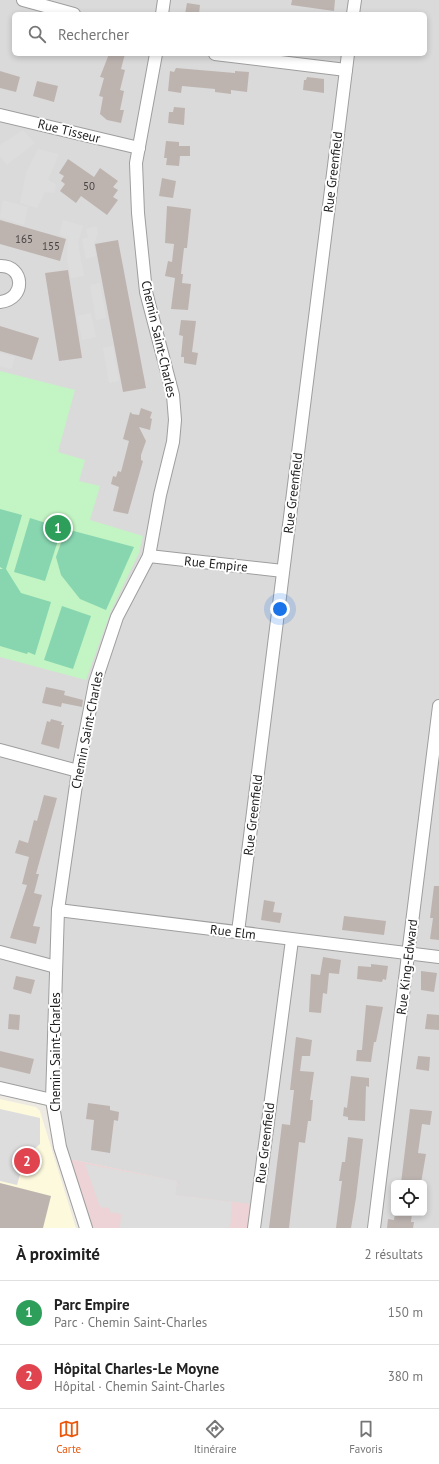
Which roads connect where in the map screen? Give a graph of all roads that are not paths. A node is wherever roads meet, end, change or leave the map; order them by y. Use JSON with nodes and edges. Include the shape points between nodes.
{"nodes":[{"id":1,"x":22,"y":0,"type":"edge"},
{"id":2,"x":164,"y":0,"type":"edge"},
{"id":3,"x":355,"y":0,"type":"edge"},
{"id":4,"x":67,"y":12,"type":"edge"},
{"id":5,"x":162,"y":12,"type":"edge"},
{"id":6,"x":353,"y":12,"type":"edge"},
{"id":7,"x":156,"y":56,"type":"edge"},
{"id":8,"x":231,"y":56,"type":"edge"},
{"id":9,"x":348,"y":56,"type":"edge"},
{"id":10,"x":346,"y":70,"type":"junction"},
{"id":11,"x":0,"y":115,"type":"edge"},
{"id":12,"x":139,"y":148,"type":"junction"},
{"id":13,"x":0,"y":266,"type":"edge"},
{"id":14,"x":0,"y":302,"type":"edge"},
{"id":15,"x":149,"y":556,"type":"junction"},
{"id":16,"x":283,"y":571,"type":"junction"},
{"id":17,"x":439,"y":706,"type":"edge"},
{"id":18,"x":0,"y":750,"type":"edge"},
{"id":19,"x":78,"y":771,"type":"junction"},
{"id":20,"x":58,"y":910,"type":"junction"},
{"id":21,"x":238,"y":932,"type":"junction"},
{"id":22,"x":292,"y":940,"type":"junction"},
{"id":23,"x":0,"y":952,"type":"edge"},
{"id":24,"x":408,"y":953,"type":"junction"},
{"id":25,"x":439,"y":957,"type":"edge"},
{"id":26,"x":56,"y":967,"type":"junction"},
{"id":27,"x":0,"y":1088,"type":"edge"},
{"id":28,"x":52,"y":1100,"type":"junction"},
{"id":29,"x":86,"y":1228,"type":"edge"},
{"id":30,"x":254,"y":1228,"type":"edge"},
{"id":31,"x":374,"y":1228,"type":"edge"}],
"edges":[{"from":1,"to":4,"type":"street"},
{"from":2,"to":5,"type":"street"},
{"from":3,"to":6,"type":"street"},
{"from":7,"to":12,"type":"street","name":"Chemin Saint-Charles"},
{"from":8,"to":10,"type":"street"},
{"from":9,"to":10,"type":"street","name":"Rue Greenfield"},
{"from":10,"to":16,"type":"street","name":"Rue Greenfield"},
{"from":11,"to":12,"type":"street","name":"Rue Tisseur"},
{"from":12,"to":15,"type":"street","name":"Chemin Saint-Charles","via":[[136,163],[138,213],[146,292],[172,394],[174,420],[173,442],[160,494]]},
{"from":13,"to":14,"type":"street","via":[[9,267],[14,271],[19,284],[18,293],[11,299]]},
{"from":15,"to":16,"type":"street","name":"Rue Empire"},
{"from":15,"to":19,"type":"street","name":"Chemin Saint-Charles","via":[[117,617],[95,683]]},
{"from":16,"to":21,"type":"street","name":"Rue Greenfield"},
{"from":17,"to":24,"type":"street","name":"Rue King-Edward"},
{"from":18,"to":19,"type":"street"},
{"from":19,"to":20,"type":"street","name":"Chemin Saint-Charles"},
{"from":20,"to":21,"type":"street","name":"Rue Elm"},
{"from":20,"to":26,"type":"street","name":"Chemin Saint-Charles"},
{"from":21,"to":22,"type":"street","name":"Rue Elm"},
{"from":22,"to":24,"type":"street","name":"Rue Elm"},
{"from":22,"to":30,"type":"street","name":"Rue Greenfield"},
{"from":23,"to":26,"type":"street"},
{"from":24,"to":25,"type":"street","name":"Rue Elm"},
{"from":24,"to":31,"type":"street","name":"Rue King-Edward"},
{"from":26,"to":28,"type":"street","name":"Chemin Saint-Charles"},
{"from":27,"to":28,"type":"street"},
{"from":28,"to":29,"type":"street","name":"Chemin Saint-Charles","via":[[60,1147]]}]}
